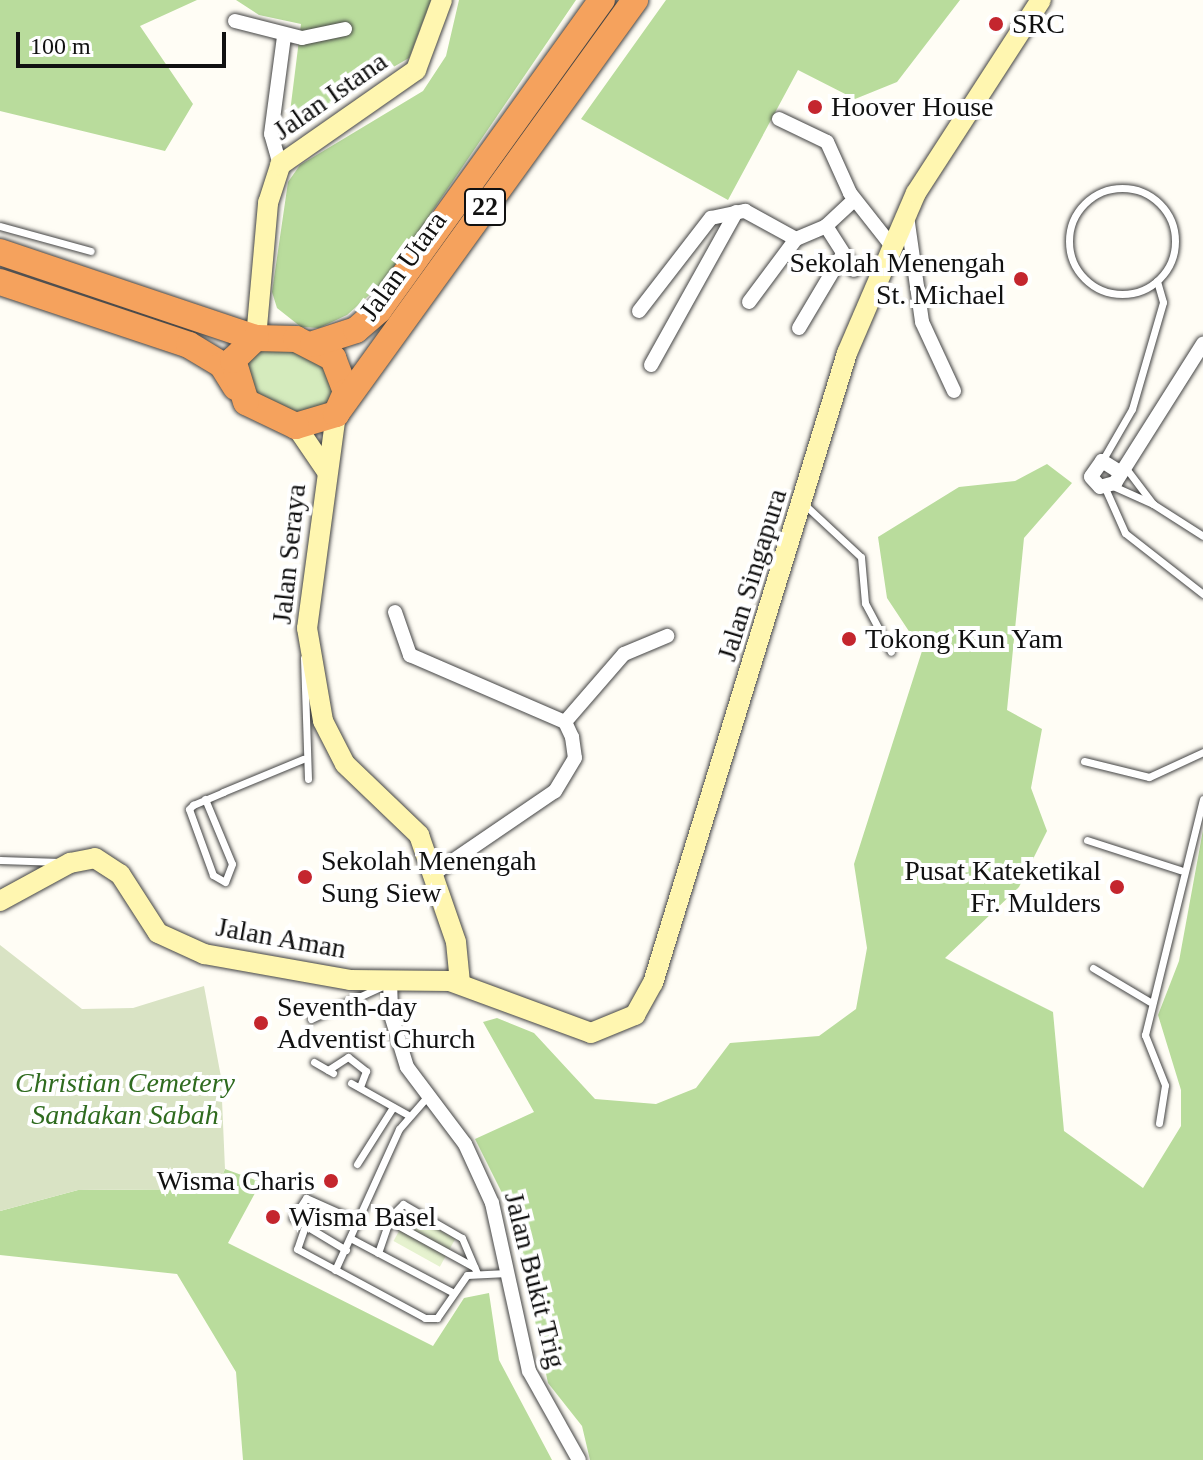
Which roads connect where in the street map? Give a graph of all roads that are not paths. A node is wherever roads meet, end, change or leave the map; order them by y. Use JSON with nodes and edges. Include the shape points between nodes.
{"nodes":[{"id":1,"x":442,"y":0,"type":"edge"},
{"id":2,"x":602,"y":0,"type":"edge"},
{"id":3,"x":635,"y":0,"type":"edge"},
{"id":4,"x":1041,"y":0,"type":"edge"},
{"id":5,"x":235,"y":21,"type":"dead end"},
{"id":6,"x":345,"y":29,"type":"dead end"},
{"id":7,"x":284,"y":36,"type":"junction"},
{"id":8,"x":779,"y":119,"type":"dead end"},
{"id":9,"x":280,"y":165,"type":"junction"},
{"id":10,"x":854,"y":200,"type":"junction"},
{"id":11,"x":736,"y":212,"type":"junction"},
{"id":12,"x":907,"y":216,"type":"junction"},
{"id":13,"x":0,"y":226,"type":"edge"},
{"id":14,"x":826,"y":226,"type":"junction"},
{"id":15,"x":796,"y":239,"type":"junction"},
{"id":16,"x":894,"y":249,"type":"junction"},
{"id":17,"x":91,"y":251,"type":"dead end"},
{"id":18,"x":0,"y":252,"type":"edge"},
{"id":19,"x":843,"y":254,"type":"junction"},
{"id":20,"x":854,"y":270,"type":"dead end"},
{"id":21,"x":1157,"y":281,"type":"junction"},
{"id":22,"x":0,"y":282,"type":"edge"},
{"id":23,"x":749,"y":302,"type":"dead end"},
{"id":24,"x":639,"y":311,"type":"dead end"},
{"id":25,"x":799,"y":328,"type":"dead end"},
{"id":26,"x":256,"y":338,"type":"junction"},
{"id":27,"x":313,"y":344,"type":"junction"},
{"id":28,"x":1203,"y":344,"type":"edge"},
{"id":29,"x":651,"y":365,"type":"dead end"},
{"id":30,"x":236,"y":387,"type":"junction"},
{"id":31,"x":954,"y":391,"type":"dead end"},
{"id":32,"x":336,"y":414,"type":"junction"},
{"id":33,"x":296,"y":426,"type":"junction"},
{"id":34,"x":1102,"y":461,"type":"junction"},
{"id":35,"x":326,"y":470,"type":"junction"},
{"id":36,"x":1115,"y":478,"type":"junction"},
{"id":37,"x":803,"y":503,"type":"junction"},
{"id":38,"x":1153,"y":504,"type":"junction"},
{"id":39,"x":1203,"y":536,"type":"edge"},
{"id":40,"x":1203,"y":594,"type":"edge"},
{"id":41,"x":395,"y":612,"type":"dead end"},
{"id":42,"x":307,"y":628,"type":"junction"},
{"id":43,"x":667,"y":636,"type":"dead end"},
{"id":44,"x":891,"y":652,"type":"dead end"},
{"id":45,"x":565,"y":722,"type":"junction"},
{"id":46,"x":1203,"y":752,"type":"edge"},
{"id":47,"x":303,"y":759,"type":"junction"},
{"id":48,"x":1084,"y":761,"type":"dead end"},
{"id":49,"x":308,"y":779,"type":"dead end"},
{"id":50,"x":205,"y":799,"type":"junction"},
{"id":51,"x":1203,"y":799,"type":"edge"},
{"id":52,"x":1087,"y":840,"type":"dead end"},
{"id":53,"x":0,"y":860,"type":"edge"},
{"id":54,"x":70,"y":863,"type":"junction"},
{"id":55,"x":1180,"y":870,"type":"junction"},
{"id":56,"x":435,"y":873,"type":"junction"},
{"id":57,"x":0,"y":901,"type":"edge"},
{"id":58,"x":1093,"y":968,"type":"dead end"},
{"id":59,"x":390,"y":981,"type":"junction"},
{"id":60,"x":460,"y":983,"type":"junction"},
{"id":61,"x":1150,"y":1002,"type":"junction"},
{"id":62,"x":311,"y":1019,"type":"dead end"},
{"id":63,"x":314,"y":1062,"type":"dead end"},
{"id":64,"x":351,"y":1083,"type":"dead end"},
{"id":65,"x":360,"y":1087,"type":"junction"},
{"id":66,"x":426,"y":1098,"type":"junction"},
{"id":67,"x":393,"y":1107,"type":"junction"},
{"id":68,"x":408,"y":1115,"type":"junction"},
{"id":69,"x":1159,"y":1123,"type":"dead end"},
{"id":70,"x":357,"y":1164,"type":"dead end"},
{"id":71,"x":390,"y":1221,"type":"junction"},
{"id":72,"x":360,"y":1222,"type":"junction"},
{"id":73,"x":304,"y":1229,"type":"junction"},
{"id":74,"x":352,"y":1239,"type":"junction"},
{"id":75,"x":346,"y":1250,"type":"junction"},
{"id":76,"x":378,"y":1253,"type":"junction"},
{"id":77,"x":335,"y":1270,"type":"junction"},
{"id":78,"x":476,"y":1270,"type":"junction"},
{"id":79,"x":507,"y":1273,"type":"junction"},
{"id":80,"x":454,"y":1293,"type":"junction"},
{"id":81,"x":579,"y":1460,"type":"edge"}],
"edges":[{"from":1,"to":9,"type":"street","name":"Jalan Istana","via":[[416,70]]},
{"from":2,"to":27,"type":"highway","name":"Jalan Utara","number":"22","via":[[379,310],[356,330]]},
{"from":3,"to":32,"type":"highway","name":"Jalan Utara","number":"22"},
{"from":4,"to":12,"type":"street","name":"Jalan Singapura"},
{"from":5,"to":7,"type":"street"},
{"from":6,"to":7,"type":"street"},
{"from":7,"to":9,"type":"street","via":[[271,134]]},
{"from":8,"to":10,"type":"street","via":[[827,142]]},
{"from":9,"to":26,"type":"street","name":"Jalan Istana","via":[[268,203]]},
{"from":10,"to":14,"type":"street"},
{"from":10,"to":16,"type":"street"},
{"from":11,"to":15,"type":"street"},
{"from":11,"to":24,"type":"street","via":[[711,218]]},
{"from":11,"to":29,"type":"street"},
{"from":12,"to":16,"type":"street","name":"Jalan Singapura"},
{"from":12,"to":31,"type":"street","via":[[922,322]]},
{"from":13,"to":17,"type":"lane"},
{"from":14,"to":15,"type":"street"},
{"from":14,"to":19,"type":"street"},
{"from":15,"to":23,"type":"street"},
{"from":16,"to":37,"type":"street","name":"Jalan Singapura","via":[[834,387]]},
{"from":18,"to":26,"type":"highway","number":"22"},
{"from":19,"to":20,"type":"street"},
{"from":19,"to":25,"type":"street"},
{"from":21,"to":21,"type":"lane","via":[[1113,294],[1082,277],[1069,244],[1074,219],[1090,199],[1136,190],[1165,211],[1175,244]]},
{"from":21,"to":34,"type":"lane","via":[[1163,302],[1132,409]]},
{"from":22,"to":30,"type":"highway","via":[[189,345],[222,365]]},
{"from":26,"to":27,"type":"highway","number":"22"},
{"from":26,"to":30,"type":"highway","via":[[233,360]]},
{"from":27,"to":32,"type":"highway","via":[[333,358],[345,379]]},
{"from":28,"to":36,"type":"street"},
{"from":30,"to":33,"type":"highway","via":[[257,411]]},
{"from":32,"to":33,"type":"highway"},
{"from":32,"to":35,"type":"street","name":"Jalan Seraya"},
{"from":33,"to":35,"type":"street","name":"Jalan Seraya"},
{"from":34,"to":36,"type":"street"},
{"from":34,"to":36,"type":"street","via":[[1091,477]]},
{"from":35,"to":42,"type":"street","name":"Jalan Seraya","via":[[326,530]]},
{"from":36,"to":38,"type":"lane"},
{"from":36,"to":38,"type":"lane"},
{"from":36,"to":40,"type":"lane","via":[[1125,533]]},
{"from":37,"to":44,"type":"lane","via":[[861,557],[865,603]]},
{"from":37,"to":60,"type":"street","name":"Jalan Singapura","via":[[653,983],[635,1015],[607,1032],[576,1031]]},
{"from":38,"to":39,"type":"lane"},
{"from":41,"to":45,"type":"street","via":[[410,655]]},
{"from":42,"to":47,"type":"lane"},
{"from":42,"to":56,"type":"street","name":"Jalan Seraya","via":[[327,737],[345,764],[412,826]]},
{"from":43,"to":45,"type":"street","via":[[624,654]]},
{"from":45,"to":56,"type":"street","via":[[575,758],[555,791]]},
{"from":46,"to":48,"type":"lane","via":[[1149,777]]},
{"from":47,"to":49,"type":"lane"},
{"from":47,"to":50,"type":"lane"},
{"from":50,"to":50,"type":"lane","via":[[188,815],[213,875],[225,882],[232,864]]},
{"from":51,"to":55,"type":"lane"},
{"from":52,"to":55,"type":"lane"},
{"from":53,"to":54,"type":"lane"},
{"from":54,"to":57,"type":"street"},
{"from":54,"to":59,"type":"street","name":"Jalan Aman","via":[[111,865],[158,933],[175,943],[250,966]]},
{"from":55,"to":61,"type":"lane","via":[[1166,959]]},
{"from":56,"to":60,"type":"street","name":"Jalan Seraya"},
{"from":58,"to":61,"type":"lane"},
{"from":59,"to":60,"type":"street","name":"Jalan Aman"},
{"from":59,"to":62,"type":"lane"},
{"from":59,"to":66,"type":"street","name":"Jalan Bukit Trig","via":[[401,1047]]},
{"from":61,"to":69,"type":"lane","via":[[1145,1035],[1167,1098]]},
{"from":63,"to":65,"type":"lane","via":[[331,1071],[348,1057],[366,1071]]},
{"from":64,"to":65,"type":"lane"},
{"from":65,"to":67,"type":"lane"},
{"from":66,"to":68,"type":"lane"},
{"from":66,"to":79,"type":"street","name":"Jalan Bukit Trig","via":[[472,1158],[501,1230]]},
{"from":67,"to":68,"type":"lane"},
{"from":67,"to":70,"type":"lane"},
{"from":68,"to":72,"type":"lane"},
{"from":71,"to":76,"type":"lane"},
{"from":71,"to":78,"type":"lane"},
{"from":71,"to":78,"type":"lane","via":[[403,1204],[458,1234]]},
{"from":72,"to":73,"type":"lane","via":[[306,1198],[292,1221]]},
{"from":72,"to":74,"type":"lane"},
{"from":73,"to":75,"type":"lane"},
{"from":73,"to":77,"type":"lane","via":[[297,1249]]},
{"from":74,"to":75,"type":"lane"},
{"from":74,"to":76,"type":"lane"},
{"from":75,"to":77,"type":"lane"},
{"from":76,"to":80,"type":"lane"},
{"from":77,"to":80,"type":"lane","via":[[425,1318],[437,1318]]},
{"from":78,"to":79,"type":"lane"},
{"from":78,"to":80,"type":"lane"},
{"from":79,"to":81,"type":"street","name":"Jalan Bukit Trig","via":[[529,1371]]}]}
